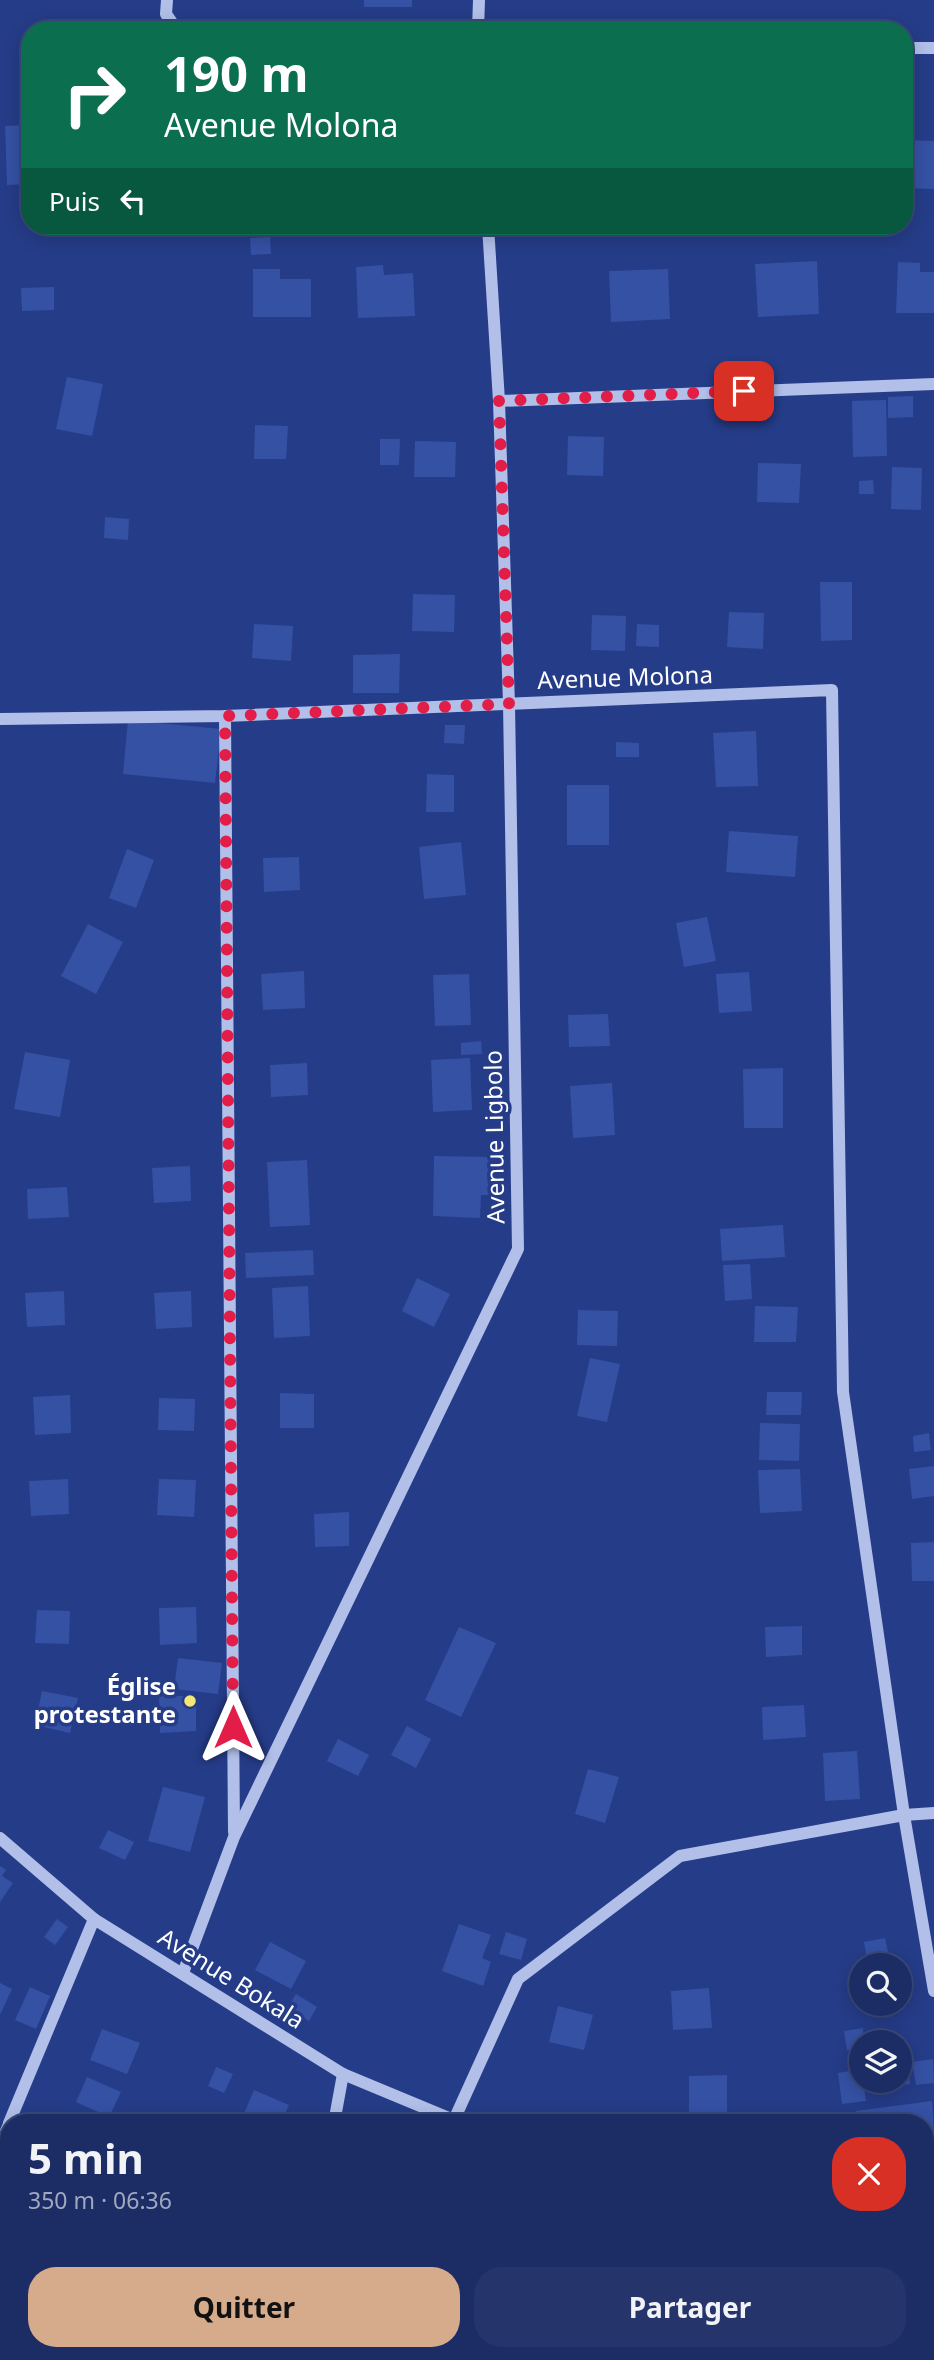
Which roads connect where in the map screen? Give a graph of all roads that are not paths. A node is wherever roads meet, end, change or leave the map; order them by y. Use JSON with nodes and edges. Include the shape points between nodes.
{"nodes":[{"id":1,"x":167,"y":0,"type":"edge"},
{"id":2,"x":479,"y":0,"type":"edge"},
{"id":3,"x":171,"y":21,"type":"edge"},
{"id":4,"x":478,"y":21,"type":"edge"},
{"id":5,"x":913,"y":48,"type":"edge"},
{"id":6,"x":934,"y":48,"type":"edge"},
{"id":7,"x":489,"y":235,"type":"edge"},
{"id":8,"x":934,"y":384,"type":"edge"},
{"id":9,"x":499,"y":401,"type":"junction"},
{"id":10,"x":509,"y":704,"type":"junction"},
{"id":11,"x":225,"y":716,"type":"junction"},
{"id":12,"x":0,"y":719,"type":"edge"},
{"id":13,"x":934,"y":1813,"type":"edge"},
{"id":14,"x":904,"y":1815,"type":"junction"},
{"id":15,"x":234,"y":1837,"type":"junction"},
{"id":16,"x":0,"y":1838,"type":"edge"},
{"id":17,"x":94,"y":1919,"type":"junction"},
{"id":18,"x":183,"y":1973,"type":"junction"},
{"id":19,"x":934,"y":1991,"type":"edge"},
{"id":20,"x":344,"y":2074,"type":"junction"},
{"id":21,"x":13,"y":2114,"type":"edge"},
{"id":22,"x":336,"y":2114,"type":"edge"},
{"id":23,"x":441,"y":2114,"type":"edge"},
{"id":24,"x":461,"y":2114,"type":"edge"}],
"edges":[{"from":1,"to":3,"type":"street"},
{"from":2,"to":4,"type":"street"},
{"from":5,"to":6,"type":"street"},
{"from":7,"to":9,"type":"street","name":"Avenue Ligbolo"},
{"from":8,"to":9,"type":"street"},
{"from":9,"to":10,"type":"street","name":"Avenue Ligbolo"},
{"from":10,"to":11,"type":"street","name":"Avenue Molona"},
{"from":10,"to":14,"type":"street","name":"Avenue Molona","via":[[832,690],[843,1392]]},
{"from":10,"to":15,"type":"street","name":"Avenue Ligbolo","via":[[518,1249]]},
{"from":11,"to":12,"type":"street","name":"Avenue Molona"},
{"from":11,"to":15,"type":"street"},
{"from":13,"to":14,"type":"street"},
{"from":14,"to":19,"type":"street"},
{"from":14,"to":24,"type":"street","via":[[680,1856],[518,1979]]},
{"from":15,"to":18,"type":"street","name":"Avenue Ligbolo"},
{"from":16,"to":17,"type":"street","name":"Avenue Bokala"},
{"from":17,"to":18,"type":"street","name":"Avenue Bokala"},
{"from":17,"to":21,"type":"street"},
{"from":18,"to":20,"type":"street","name":"Avenue Bokala"},
{"from":20,"to":22,"type":"street"},
{"from":20,"to":23,"type":"street","name":"Avenue Bokala"}]}
